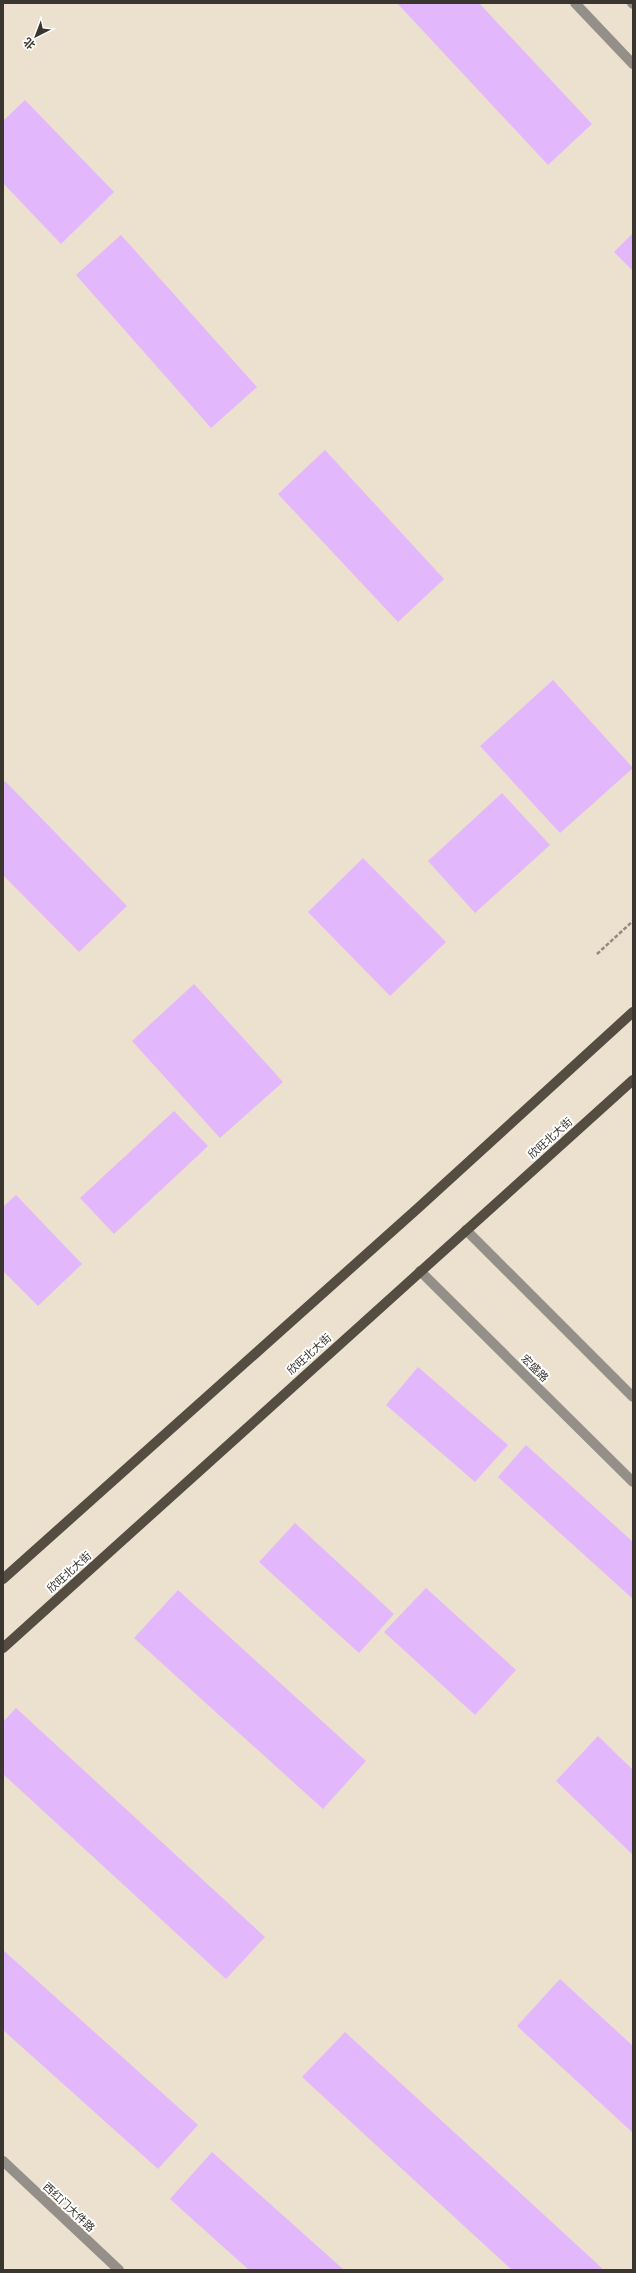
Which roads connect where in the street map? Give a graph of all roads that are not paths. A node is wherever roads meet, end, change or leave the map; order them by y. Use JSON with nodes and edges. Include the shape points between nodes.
{"nodes":[{"id":1,"x":575,"y":3,"type":"edge"},
{"id":2,"x":633,"y":64,"type":"edge"},
{"id":3,"x":633,"y":1012,"type":"edge"},
{"id":4,"x":633,"y":1080,"type":"edge"},
{"id":5,"x":466,"y":1230,"type":"junction"},
{"id":6,"x":420,"y":1271,"type":"junction"},
{"id":7,"x":633,"y":1397,"type":"edge"},
{"id":8,"x":633,"y":1482,"type":"edge"},
{"id":9,"x":3,"y":1579,"type":"edge"},
{"id":10,"x":3,"y":1648,"type":"edge"},
{"id":11,"x":3,"y":2160,"type":"edge"},
{"id":12,"x":119,"y":2270,"type":"edge"}],
"edges":[{"from":1,"to":2,"type":"street"},
{"from":3,"to":9,"type":"main road","via":[[423,1204]]},
{"from":4,"to":5,"type":"main road","name":"欣旺北大街"},
{"from":5,"to":6,"type":"main road","name":"欣旺北大街"},
{"from":5,"to":7,"type":"street"},
{"from":6,"to":8,"type":"street","name":"宏盛路"},
{"from":6,"to":10,"type":"main road","name":"欣旺北大街"},
{"from":11,"to":12,"type":"street","name":"西红门大件路"}]}
